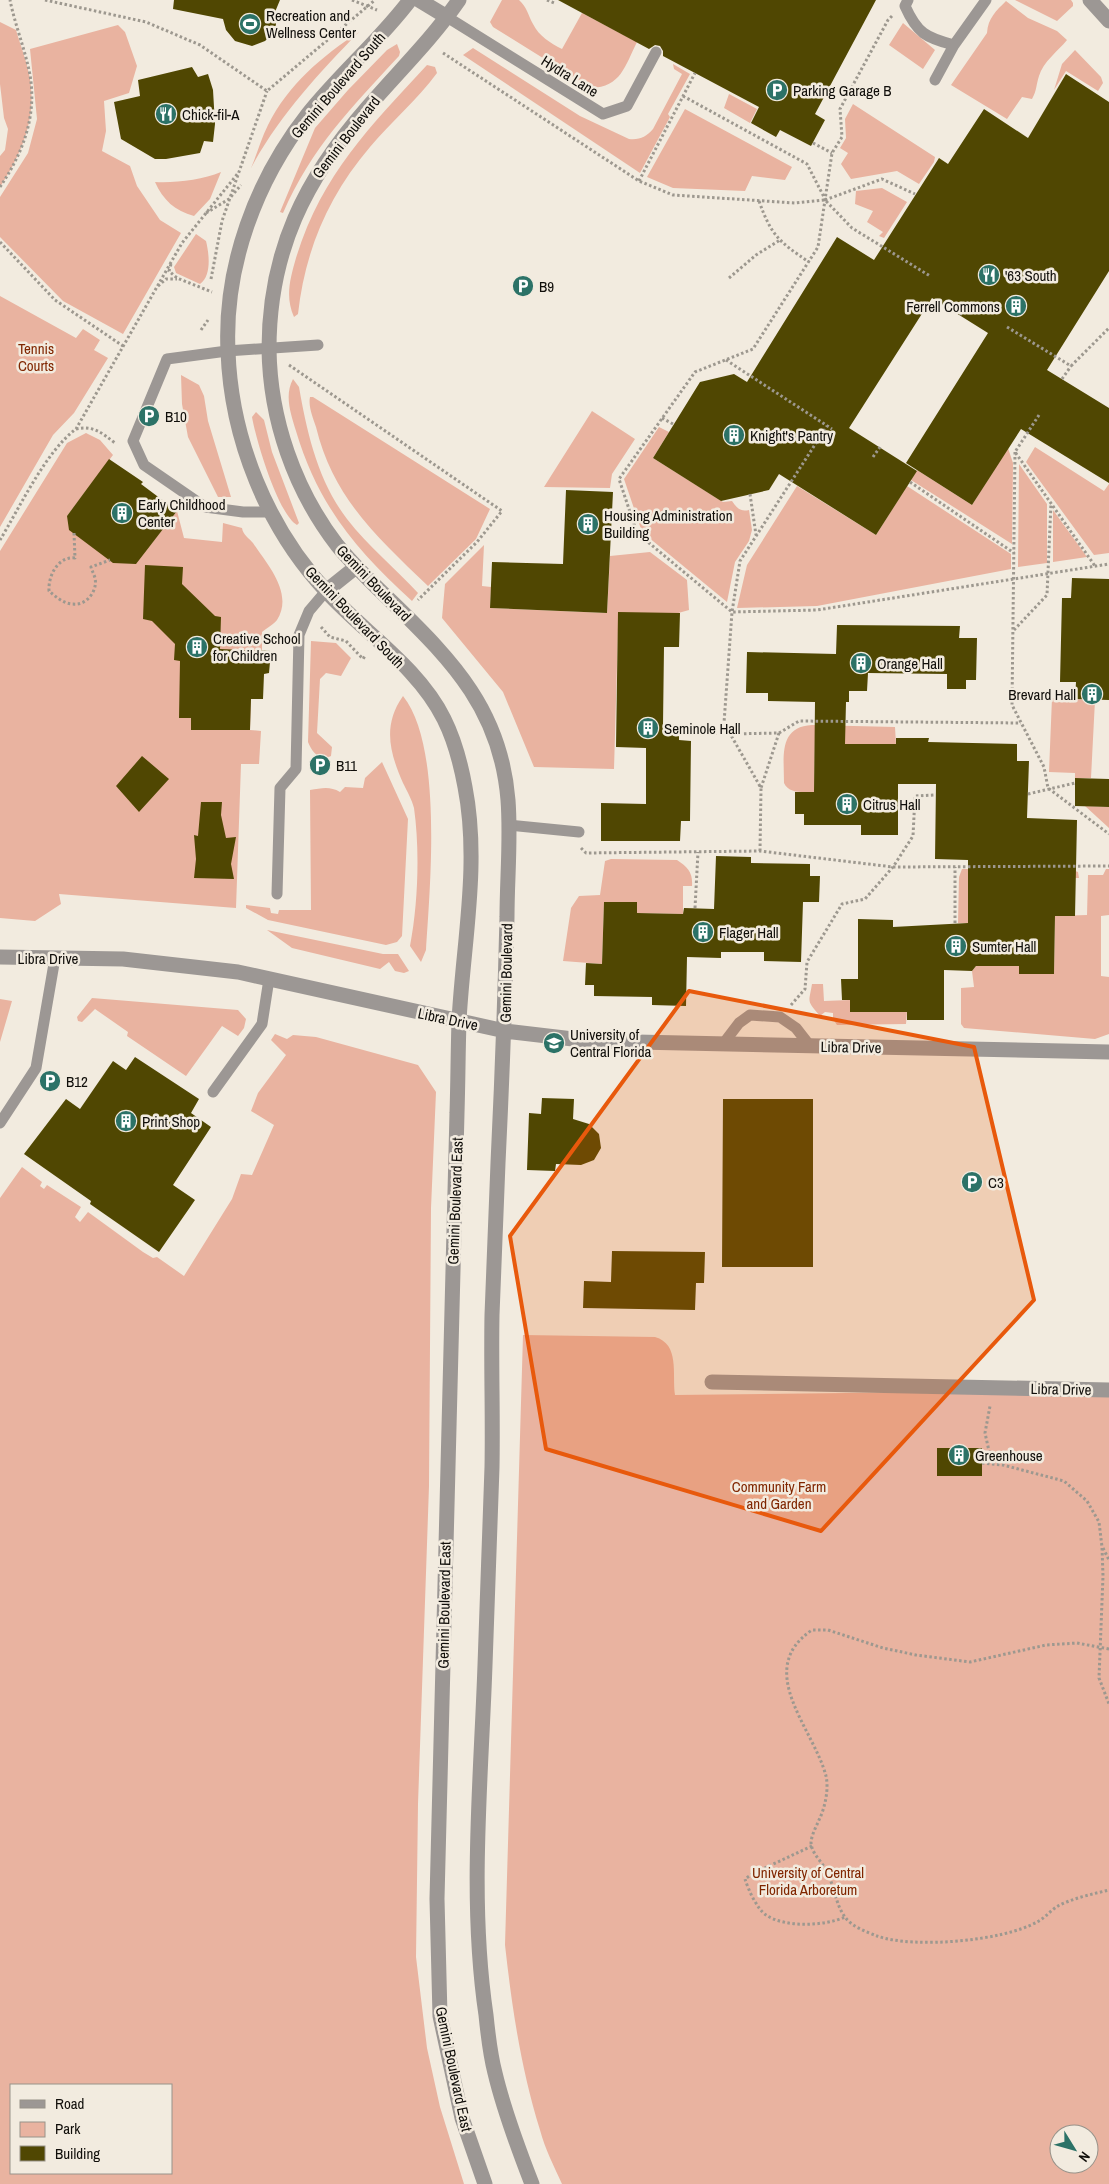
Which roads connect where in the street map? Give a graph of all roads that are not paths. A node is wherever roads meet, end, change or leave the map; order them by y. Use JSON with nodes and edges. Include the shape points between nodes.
{"nodes":[{"id":1,"x":410,"y":0,"type":"edge"},
{"id":2,"x":418,"y":0,"type":"edge"},
{"id":3,"x":459,"y":0,"type":"edge"},
{"id":4,"x":986,"y":0,"type":"edge"},
{"id":5,"x":1090,"y":0,"type":"edge"},
{"id":6,"x":906,"y":3,"type":"edge"},
{"id":7,"x":447,"y":17,"type":"junction"},
{"id":8,"x":1108,"y":20,"type":"edge"},
{"id":9,"x":954,"y":45,"type":"junction"},
{"id":10,"x":656,"y":52,"type":"dead end"},
{"id":11,"x":935,"y":80,"type":"dead end"},
{"id":12,"x":318,"y":345,"type":"dead end"},
{"id":13,"x":270,"y":349,"type":"junction"},
{"id":14,"x":227,"y":350,"type":"junction"},
{"id":15,"x":269,"y":512,"type":"junction"},
{"id":16,"x":356,"y":567,"type":"junction"},
{"id":17,"x":326,"y":591,"type":"junction"},
{"id":18,"x":508,"y":825,"type":"junction"},
{"id":19,"x":579,"y":832,"type":"dead end"},
{"id":20,"x":277,"y":894,"type":"dead end"},
{"id":21,"x":0,"y":957,"type":"edge"},
{"id":22,"x":54,"y":958,"type":"junction"},
{"id":23,"x":269,"y":979,"type":"junction"},
{"id":24,"x":459,"y":1021,"type":"junction"},
{"id":25,"x":505,"y":1031,"type":"junction"},
{"id":26,"x":723,"y":1044,"type":"junction"},
{"id":27,"x":810,"y":1046,"type":"junction"},
{"id":28,"x":1109,"y":1052,"type":"edge"},
{"id":29,"x":213,"y":1092,"type":"dead end"},
{"id":30,"x":0,"y":1123,"type":"edge"},
{"id":31,"x":712,"y":1382,"type":"dead end"},
{"id":32,"x":1109,"y":1390,"type":"edge"},
{"id":33,"x":485,"y":2184,"type":"edge"},
{"id":34,"x":532,"y":2184,"type":"edge"}],
"edges":[{"from":1,"to":14,"type":"street","name":"Gemini Boulevard South","via":[[310,112],[261,188],[236,265]]},
{"from":2,"to":7,"type":"street"},
{"from":3,"to":7,"type":"street","name":"Gemini Boulevard"},
{"from":4,"to":9,"type":"lane"},
{"from":5,"to":8,"type":"street"},
{"from":6,"to":9,"type":"lane","via":[[913,25],[931,40]]},
{"from":7,"to":10,"type":"lane","name":"Hydra Lane","via":[[603,114],[627,106]]},
{"from":7,"to":13,"type":"street","name":"Gemini Boulevard","via":[[368,107],[309,186],[292,222],[280,261],[272,304]]},
{"from":9,"to":11,"type":"lane"},
{"from":12,"to":13,"type":"lane"},
{"from":13,"to":14,"type":"lane"},
{"from":13,"to":16,"type":"street","name":"Gemini Boulevard","via":[[279,429],[296,473],[316,512]]},
{"from":14,"to":15,"type":"street","name":"Gemini Boulevard South","via":[[234,403],[244,444]]},
{"from":14,"to":15,"type":"lane","via":[[167,359],[133,441],[144,465],[205,507]]},
{"from":15,"to":17,"type":"street","name":"Gemini Boulevard South","via":[[303,564]]},
{"from":16,"to":17,"type":"street"},
{"from":16,"to":18,"type":"street","name":"Gemini Boulevard","via":[[439,648],[464,678],[485,714],[500,756],[508,797]]},
{"from":17,"to":20,"type":"lane","via":[[309,611],[299,635],[296,769],[280,788]]},
{"from":17,"to":24,"type":"street","name":"Gemini Boulevard South","via":[[422,687],[444,718],[458,759],[466,790],[472,841]]},
{"from":18,"to":19,"type":"lane"},
{"from":18,"to":25,"type":"street","name":"Gemini Boulevard"},
{"from":21,"to":22,"type":"street","name":"Libra Drive"},
{"from":22,"to":23,"type":"street","name":"Libra Drive","via":[[123,959],[238,972]]},
{"from":22,"to":30,"type":"lane","via":[[36,1068]]},
{"from":23,"to":24,"type":"street","name":"Libra Drive"},
{"from":23,"to":29,"type":"lane","via":[[262,1024]]},
{"from":24,"to":25,"type":"street","name":"Libra Drive"},
{"from":24,"to":33,"type":"street","name":"Gemini Boulevard East","via":[[437,1899],[440,2016],[462,2118]]},
{"from":25,"to":26,"type":"street","name":"Libra Drive","via":[[590,1041]]},
{"from":25,"to":34,"type":"street","via":[[492,1318],[492,1466],[477,1906],[481,1986],[493,2068],[511,2130]]},
{"from":26,"to":27,"type":"street","name":"Libra Drive"},
{"from":26,"to":27,"type":"lane","via":[[739,1023],[750,1015],[780,1017],[796,1028]]},
{"from":27,"to":28,"type":"street","name":"Libra Drive"},
{"from":31,"to":32,"type":"street","name":"Libra Drive"}]}
